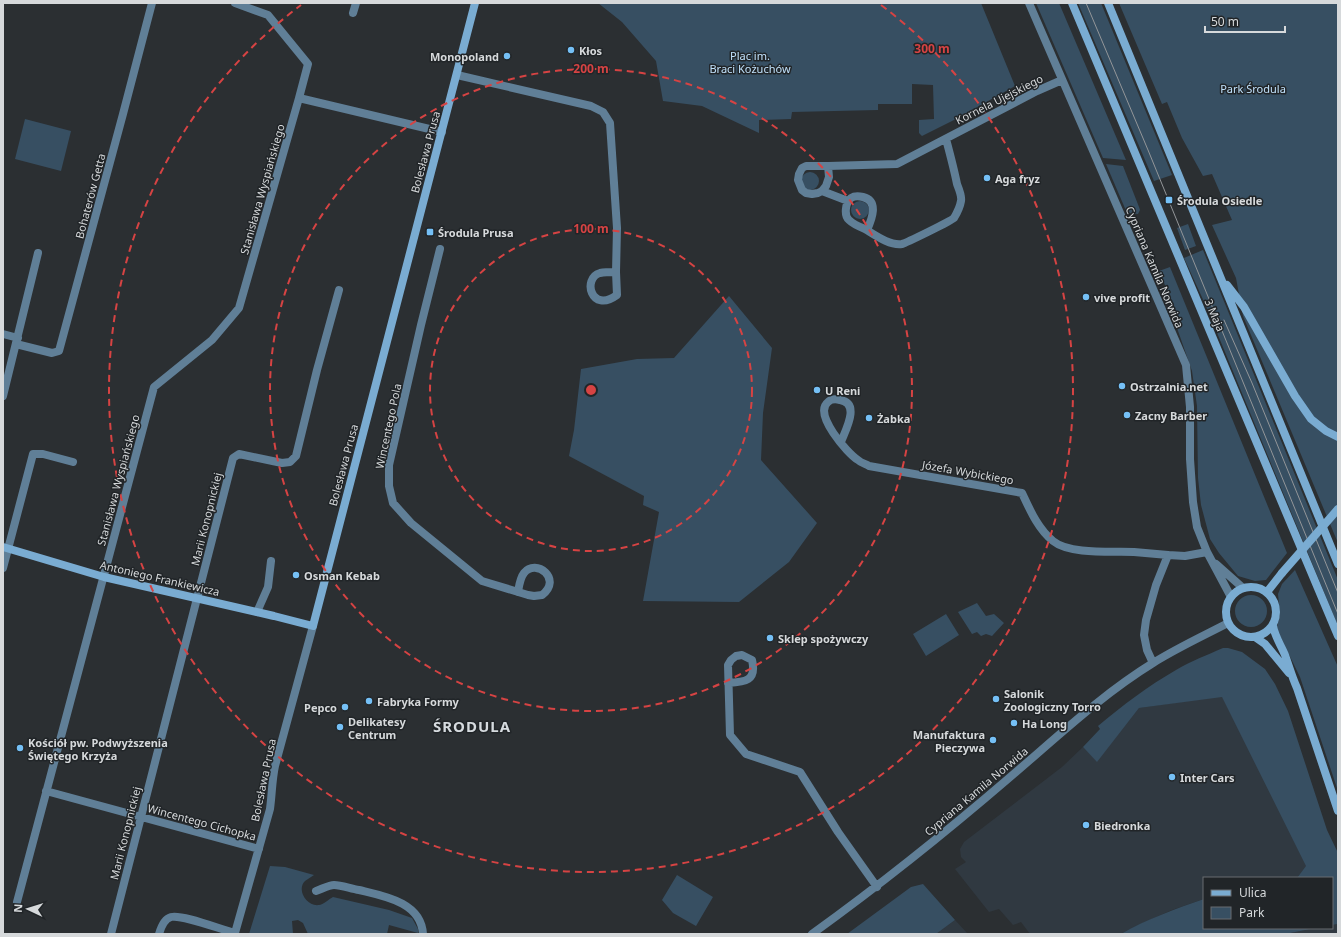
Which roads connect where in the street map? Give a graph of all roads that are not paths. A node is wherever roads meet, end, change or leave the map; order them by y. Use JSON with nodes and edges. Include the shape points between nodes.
{"nodes":[{"id":1,"x":152,"y":3,"type":"edge"},
{"id":2,"x":235,"y":3,"type":"edge"},
{"id":3,"x":356,"y":3,"type":"edge"},
{"id":4,"x":475,"y":3,"type":"edge"},
{"id":5,"x":1029,"y":3,"type":"edge"},
{"id":6,"x":1072,"y":3,"type":"edge"},
{"id":7,"x":1108,"y":3,"type":"edge"},
{"id":8,"x":353,"y":13,"type":"dead end"},
{"id":9,"x":457,"y":75,"type":"junction"},
{"id":10,"x":1062,"y":80,"type":"junction"},
{"id":11,"x":299,"y":98,"type":"junction"},
{"id":12,"x":442,"y":132,"type":"junction"},
{"id":13,"x":946,"y":139,"type":"junction"},
{"id":14,"x":828,"y":166,"type":"junction"},
{"id":15,"x":822,"y":191,"type":"junction"},
{"id":16,"x":848,"y":202,"type":"junction"},
{"id":17,"x":867,"y":230,"type":"junction"},
{"id":18,"x":440,"y":249,"type":"dead end"},
{"id":19,"x":38,"y":253,"type":"dead end"},
{"id":20,"x":616,"y":272,"type":"dead end"},
{"id":21,"x":1219,"y":272,"type":"junction"},
{"id":22,"x":339,"y":290,"type":"dead end"},
{"id":23,"x":3,"y":334,"type":"edge"},
{"id":24,"x":17,"y":341,"type":"junction"},
{"id":25,"x":3,"y":396,"type":"edge"},
{"id":26,"x":1338,"y":437,"type":"edge"},
{"id":27,"x":841,"y":442,"type":"junction"},
{"id":28,"x":73,"y":462,"type":"dead end"},
{"id":29,"x":1338,"y":509,"type":"edge"},
{"id":30,"x":5,"y":548,"type":"edge"},
{"id":31,"x":1207,"y":552,"type":"junction"},
{"id":32,"x":1168,"y":556,"type":"junction"},
{"id":33,"x":271,"y":561,"type":"dead end"},
{"id":34,"x":1338,"y":564,"type":"edge"},
{"id":35,"x":3,"y":568,"type":"edge"},
{"id":36,"x":104,"y":577,"type":"junction"},
{"id":37,"x":1243,"y":588,"type":"junction"},
{"id":38,"x":518,"y":592,"type":"dead end"},
{"id":39,"x":1267,"y":592,"type":"junction"},
{"id":40,"x":1231,"y":597,"type":"junction"},
{"id":41,"x":198,"y":599,"type":"junction"},
{"id":42,"x":257,"y":612,"type":"junction"},
{"id":43,"x":1228,"y":623,"type":"junction"},
{"id":44,"x":313,"y":626,"type":"junction"},
{"id":45,"x":1273,"y":626,"type":"junction"},
{"id":46,"x":1338,"y":636,"type":"edge"},
{"id":47,"x":1255,"y":638,"type":"junction"},
{"id":48,"x":1153,"y":663,"type":"junction"},
{"id":49,"x":1292,"y":677,"type":"junction"},
{"id":50,"x":728,"y":683,"type":"dead end"},
{"id":51,"x":46,"y":791,"type":"junction"},
{"id":52,"x":1338,"y":811,"type":"edge"},
{"id":53,"x":141,"y":816,"type":"junction"},
{"id":54,"x":259,"y":849,"type":"junction"},
{"id":55,"x":877,"y":887,"type":"junction"},
{"id":56,"x":316,"y":891,"type":"dead end"},
{"id":57,"x":17,"y":902,"type":"dead end"},
{"id":58,"x":234,"y":933,"type":"edge"},
{"id":59,"x":111,"y":934,"type":"edge"},
{"id":60,"x":159,"y":934,"type":"edge"},
{"id":61,"x":423,"y":934,"type":"edge"},
{"id":62,"x":812,"y":934,"type":"edge"}],
"edges":[{"from":1,"to":24,"type":"street","name":"Bohaterów Getta","via":[[59,352],[52,353]]},
{"from":2,"to":11,"type":"street","name":"Stanisława Wyspiańskiego","via":[[268,15],[308,64]]},
{"from":3,"to":8,"type":"street"},
{"from":4,"to":9,"type":"main road","name":"Bolesława Prusa"},
{"from":5,"to":10,"type":"street","name":"Cypriana Kamila Norwida"},
{"from":6,"to":46,"type":"main road","name":"3 Maja"},
{"from":7,"to":21,"type":"main road","name":"3 Maja"},
{"from":9,"to":12,"type":"main road","name":"Bolesława Prusa"},
{"from":9,"to":20,"type":"street","via":[[591,106],[603,112],[610,123],[612,138],[617,228]]},
{"from":10,"to":13,"type":"street","name":"Kornela Ujejskiego"},
{"from":10,"to":31,"type":"street","name":"Cypriana Kamila Norwida","via":[[1186,365],[1193,502],[1197,527]]},
{"from":11,"to":12,"type":"street"},
{"from":11,"to":36,"type":"street","name":"Stanisława Wyspiańskiego","via":[[239,308],[212,340],[154,387]]},
{"from":12,"to":44,"type":"main road","name":"Bolesława Prusa"},
{"from":13,"to":14,"type":"street","name":"Kornela Ujejskiego","via":[[897,164]]},
{"from":13,"to":17,"type":"street","via":[[962,200],[953,219],[902,244],[891,243]]},
{"from":14,"to":15,"type":"street","via":[[829,177]]},
{"from":14,"to":15,"type":"street","name":"Kornela Ujejskiego","via":[[806,166],[799,174],[798,180],[806,193],[818,194]]},
{"from":15,"to":16,"type":"street","name":"Kornela Ujejskiego"},
{"from":16,"to":17,"type":"street","via":[[848,220]]},
{"from":16,"to":17,"type":"street","via":[[856,196],[870,200],[873,209]]},
{"from":18,"to":38,"type":"street","name":"Wincentego Pola","via":[[388,465],[388,486],[393,503],[411,523],[466,569],[482,581]]},
{"from":19,"to":24,"type":"street"},
{"from":21,"to":26,"type":"main road","via":[[1244,307],[1311,419]]},
{"from":21,"to":34,"type":"main road","name":"3 Maja"},
{"from":22,"to":41,"type":"street","name":"Marii Konopnickiej","via":[[296,456],[290,462],[282,463],[239,454],[233,458]]},
{"from":23,"to":24,"type":"street"},
{"from":24,"to":25,"type":"street"},
{"from":27,"to":27,"type":"street","name":"Józefa Wybickiego","via":[[827,423],[824,414],[827,402],[832,400],[847,402],[850,408],[851,416]]},
{"from":27,"to":32,"type":"street","name":"Józefa Wybickiego","via":[[858,460],[869,466],[1022,493],[1042,530],[1054,543],[1064,547]]},
{"from":28,"to":30,"type":"street","via":[[33,454]]},
{"from":29,"to":39,"type":"main road","bridge":true},
{"from":30,"to":35,"type":"street"},
{"from":30,"to":36,"type":"main road","name":"Antoniego Frankiewicza"},
{"from":31,"to":32,"type":"street"},
{"from":31,"to":37,"type":"street","name":"Cypriana Kamila Norwida","via":[[1218,566]]},
{"from":31,"to":40,"type":"street","name":"Cypriana Kamila Norwida"},
{"from":32,"to":48,"type":"street","via":[[1146,620],[1144,635]]},
{"from":33,"to":42,"type":"street","via":[[268,587]]},
{"from":36,"to":41,"type":"main road","name":"Antoniego Frankiewicza"},
{"from":36,"to":51,"type":"street","name":"Stanisława Wyspiańskiego"},
{"from":37,"to":39,"type":"main road","via":[[1259,588]]},
{"from":37,"to":40,"type":"main road"},
{"from":39,"to":45,"type":"main road","via":[[1274,600],[1277,610]]},
{"from":40,"to":43,"type":"main road","via":[[1226,609]]},
{"from":41,"to":42,"type":"main road","name":"Antoniego Frankiewicza"},
{"from":41,"to":53,"type":"street","name":"Marii Konopnickiej"},
{"from":42,"to":44,"type":"main road","name":"Antoniego Frankiewicza"},
{"from":43,"to":47,"type":"main road","via":[[1241,636]]},
{"from":43,"to":48,"type":"street","name":"Cypriana Kamila Norwida"},
{"from":44,"to":54,"type":"street","name":"Bolesława Prusa","via":[[275,766],[273,793]]},
{"from":45,"to":47,"type":"main road"},
{"from":45,"to":49,"type":"main road"},
{"from":47,"to":49,"type":"main road","via":[[1265,644]]},
{"from":48,"to":55,"type":"street","name":"Cypriana Kamila Norwida","via":[[1083,714],[996,790]]},
{"from":49,"to":52,"type":"main road"},
{"from":50,"to":55,"type":"street","via":[[730,735],[746,754],[800,772]]},
{"from":51,"to":53,"type":"street","name":"Wincentego Cichopka"},
{"from":51,"to":57,"type":"street","name":"Stanisława Wyspiańskiego"},
{"from":53,"to":54,"type":"street","name":"Wincentego Cichopka"},
{"from":53,"to":59,"type":"street","name":"Marii Konopnickiej"},
{"from":54,"to":58,"type":"street","name":"Bolesława Prusa"},
{"from":55,"to":62,"type":"street","name":"Cypriana Kamila Norwida"},
{"from":56,"to":61,"type":"street","via":[[334,885],[399,901],[419,917]]},
{"from":58,"to":60,"type":"street","via":[[181,917],[171,917],[162,924]]}]}
